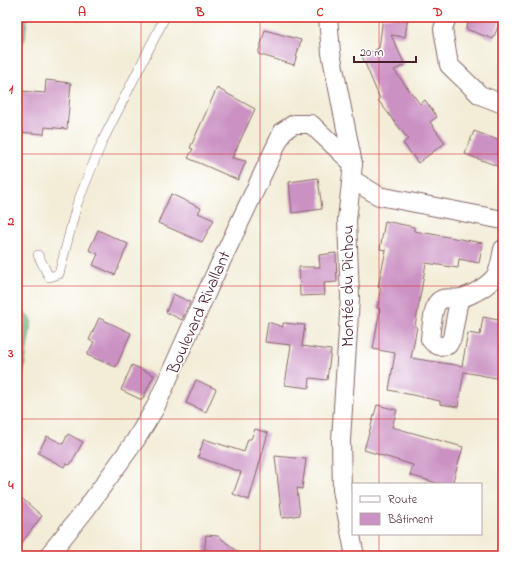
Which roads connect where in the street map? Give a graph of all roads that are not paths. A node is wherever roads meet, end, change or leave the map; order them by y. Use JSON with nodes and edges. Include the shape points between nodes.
{"nodes":[{"id":1,"x":165,"y":17,"type":"edge"},
{"id":2,"x":328,"y":17,"type":"edge"},
{"id":3,"x":447,"y":17,"type":"edge"},
{"id":4,"x":503,"y":104,"type":"edge"},
{"id":5,"x":353,"y":172,"type":"junction"},
{"id":6,"x":503,"y":220,"type":"edge"},
{"id":7,"x":503,"y":249,"type":"edge"},
{"id":8,"x":38,"y":255,"type":"dead end"},
{"id":9,"x":459,"y":299,"type":"dead end"},
{"id":10,"x":48,"y":556,"type":"edge"},
{"id":11,"x":355,"y":556,"type":"edge"}],
"edges":[{"from":1,"to":8,"type":"lane","via":[[102,142],[82,190],[59,274],[49,276]]},
{"from":2,"to":5,"type":"street","name":"Montée du Pichou","via":[[331,53]]},
{"from":3,"to":4,"type":"street","via":[[443,29],[449,65],[480,95]]},
{"from":5,"to":6,"type":"street","name":"Boulevard Rivallant","via":[[380,196]]},
{"from":5,"to":10,"type":"street","name":"Boulevard Rivallant","via":[[311,124],[294,124],[283,131],[208,287],[155,408],[135,441],[86,509]]},
{"from":5,"to":11,"type":"street","name":"Montée du Pichou","via":[[347,220],[350,298],[341,440],[342,490]]},
{"from":7,"to":9,"type":"street","via":[[494,278],[472,295]]}]}
